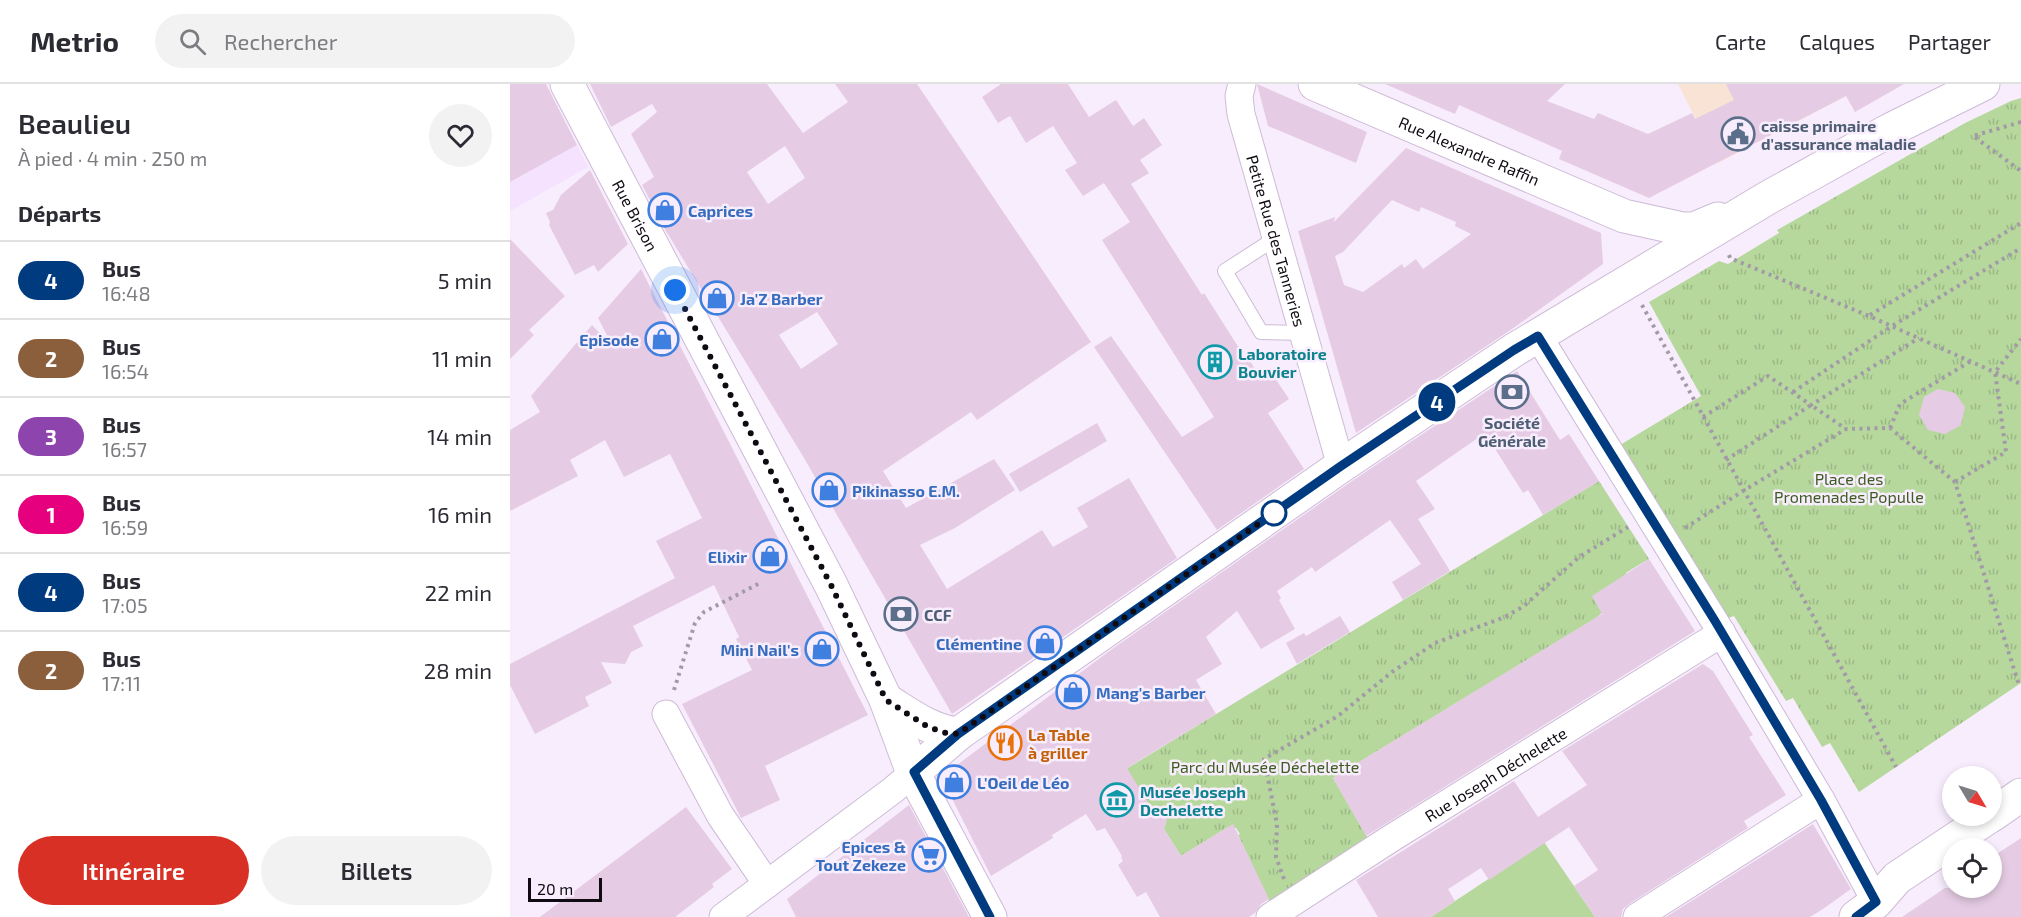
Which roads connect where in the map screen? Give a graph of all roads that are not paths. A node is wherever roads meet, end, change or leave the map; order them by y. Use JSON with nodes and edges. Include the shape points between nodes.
{"nodes":[{"id":1,"x":567,"y":84,"type":"edge"},
{"id":2,"x":1242,"y":84,"type":"edge"},
{"id":3,"x":1315,"y":84,"type":"edge"},
{"id":4,"x":1983,"y":84,"type":"edge"},
{"id":5,"x":1769,"y":197,"type":"junction"},
{"id":6,"x":1624,"y":216,"type":"junction"},
{"id":7,"x":1276,"y":238,"type":"junction"},
{"id":8,"x":1640,"y":275,"type":"junction"},
{"id":9,"x":1547,"y":330,"type":"junction"},
{"id":10,"x":1304,"y":333,"type":"junction"},
{"id":11,"x":1341,"y":466,"type":"junction"},
{"id":12,"x":1722,"y":633,"type":"junction"},
{"id":13,"x":886,"y":700,"type":"junction"},
{"id":14,"x":666,"y":714,"type":"road end"},
{"id":15,"x":958,"y":734,"type":"junction"},
{"id":16,"x":914,"y":772,"type":"junction"},
{"id":17,"x":2021,"y":795,"type":"edge"},
{"id":18,"x":1821,"y":800,"type":"junction"},
{"id":19,"x":2002,"y":808,"type":"edge"},
{"id":20,"x":1975,"y":826,"type":"edge"},
{"id":21,"x":767,"y":884,"type":"junction"},
{"id":22,"x":1871,"y":912,"type":"edge"},
{"id":23,"x":723,"y":917,"type":"edge"},
{"id":24,"x":990,"y":917,"type":"edge"},
{"id":25,"x":1270,"y":917,"type":"edge"},
{"id":26,"x":1637,"y":917,"type":"edge"}],
"edges":[{"from":1,"to":13,"type":"street","name":"Rue Brison","via":[[831,585]]},
{"from":2,"to":7,"type":"street","name":"Petite Rue des Tanneries","via":[[1241,114]]},
{"from":3,"to":6,"type":"street","name":"Rue Alexandre Raffin"},
{"from":4,"to":5,"type":"street"},
{"from":5,"to":6,"type":"street","via":[[1694,229]]},
{"from":5,"to":8,"type":"street"},
{"from":6,"to":8,"type":"street","via":[[1651,237],[1654,251]]},
{"from":7,"to":10,"type":"street","name":"Petite Rue des Tanneries"},
{"from":7,"to":10,"type":"lane","via":[[1224,271],[1261,332]]},
{"from":8,"to":9,"type":"street"},
{"from":9,"to":11,"type":"street"},
{"from":9,"to":12,"type":"street"},
{"from":10,"to":11,"type":"street","name":"Petite Rue des Tanneries"},
{"from":11,"to":15,"type":"street"},
{"from":12,"to":18,"type":"street"},
{"from":12,"to":25,"type":"street","name":"Rue Joseph Déchelette"},
{"from":13,"to":15,"type":"street","via":[[928,727]]},
{"from":13,"to":16,"type":"street","name":"Rue Brison"},
{"from":14,"to":21,"type":"street","via":[[720,815]]},
{"from":15,"to":16,"type":"street"},
{"from":16,"to":21,"type":"street"},
{"from":16,"to":24,"type":"street","name":"Rue Brison"},
{"from":17,"to":19,"type":"street"},
{"from":18,"to":22,"type":"street"},
{"from":18,"to":26,"type":"street"},
{"from":20,"to":22,"type":"street","via":[[1897,878]]},
{"from":21,"to":23,"type":"street"}]}
